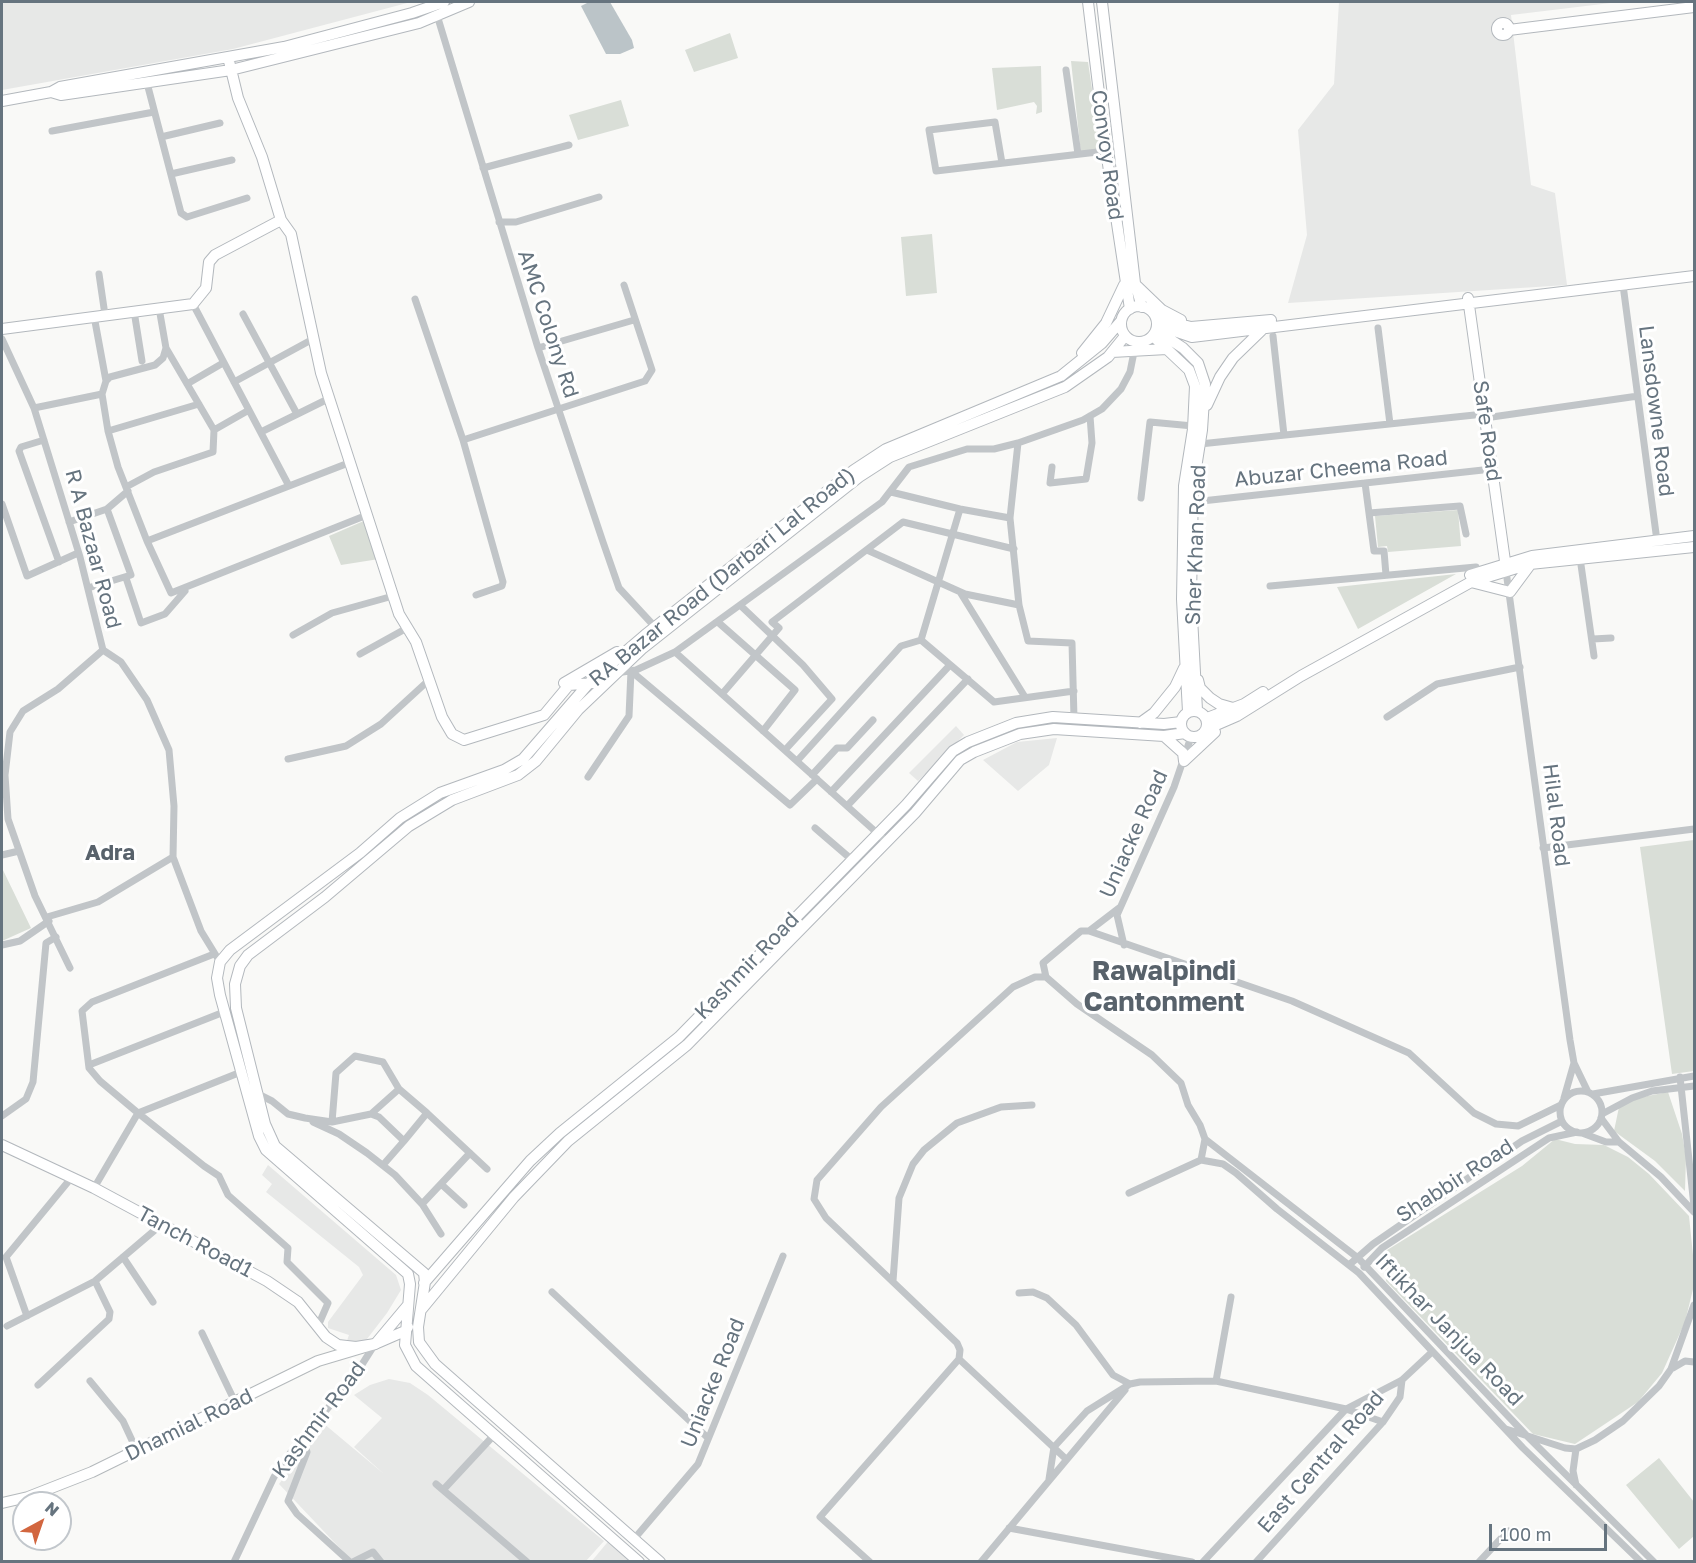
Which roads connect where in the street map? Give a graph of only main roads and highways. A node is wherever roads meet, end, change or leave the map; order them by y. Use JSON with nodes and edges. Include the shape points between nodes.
{"nodes":[{"id":1,"x":444,"y":2,"type":"edge"},
{"id":2,"x":469,"y":2,"type":"edge"},
{"id":3,"x":1088,"y":2,"type":"edge"},
{"id":4,"x":1102,"y":2,"type":"edge"},
{"id":5,"x":1682,"y":2,"type":"edge"},
{"id":6,"x":1695,"y":7,"type":"edge"},
{"id":7,"x":228,"y":57,"type":"junction"},
{"id":8,"x":231,"y":70,"type":"junction"},
{"id":9,"x":51,"y":92,"type":"junction"},
{"id":10,"x":2,"y":101,"type":"edge"},
{"id":11,"x":281,"y":220,"type":"junction"},
{"id":12,"x":1695,"y":269,"type":"edge"},
{"id":13,"x":1695,"y":276,"type":"edge"},
{"id":14,"x":1130,"y":284,"type":"junction"},
{"id":15,"x":1469,"y":302,"type":"junction"},
{"id":16,"x":1142,"y":307,"type":"junction"},
{"id":17,"x":1130,"y":309,"type":"junction"},
{"id":18,"x":1121,"y":321,"type":"junction"},
{"id":19,"x":1155,"y":327,"type":"junction"},
{"id":20,"x":1191,"y":327,"type":"junction"},
{"id":21,"x":2,"y":329,"type":"edge"},
{"id":22,"x":1269,"y":332,"type":"junction"},
{"id":23,"x":1125,"y":336,"type":"junction"},
{"id":24,"x":1135,"y":346,"type":"junction"},
{"id":25,"x":1167,"y":349,"type":"junction"},
{"id":26,"x":1112,"y":352,"type":"junction"},
{"id":27,"x":1070,"y":367,"type":"junction"},
{"id":28,"x":1203,"y":414,"type":"junction"},
{"id":29,"x":1695,"y":536,"type":"edge"},
{"id":30,"x":1502,"y":542,"type":"junction"},
{"id":31,"x":1695,"y":547,"type":"edge"},
{"id":32,"x":1527,"y":561,"type":"junction"},
{"id":33,"x":1506,"y":567,"type":"junction"},
{"id":34,"x":1471,"y":582,"type":"junction"},
{"id":35,"x":645,"y":635,"type":"junction"},
{"id":36,"x":1185,"y":664,"type":"junction"},
{"id":37,"x":1196,"y":674,"type":"junction"},
{"id":38,"x":590,"y":682,"type":"junction"},
{"id":39,"x":601,"y":688,"type":"junction"},
{"id":40,"x":1234,"y":708,"type":"junction"},
{"id":41,"x":1192,"y":711,"type":"junction"},
{"id":42,"x":538,"y":717,"type":"junction"},
{"id":43,"x":1181,"y":722,"type":"junction"},
{"id":44,"x":1140,"y":723,"type":"junction"},
{"id":45,"x":1225,"y":723,"type":"junction"},
{"id":46,"x":1207,"y":724,"type":"junction"},
{"id":47,"x":1188,"y":735,"type":"junction"},
{"id":48,"x":1164,"y":736,"type":"junction"},
{"id":49,"x":881,"y":837,"type":"junction"},
{"id":50,"x":799,"y":921,"type":"junction"},
{"id":51,"x":777,"y":935,"type":"junction"},
{"id":52,"x":786,"y":943,"type":"junction"},
{"id":53,"x":656,"y":1062,"type":"junction"},
{"id":54,"x":588,"y":1110,"type":"junction"},
{"id":55,"x":595,"y":1119,"type":"junction"},
{"id":56,"x":2,"y":1145,"type":"edge"},
{"id":57,"x":530,"y":1161,"type":"junction"},
{"id":58,"x":539,"y":1171,"type":"junction"},
{"id":59,"x":425,"y":1282,"type":"junction"},
{"id":60,"x":407,"y":1306,"type":"junction"},
{"id":61,"x":420,"y":1312,"type":"junction"},
{"id":62,"x":405,"y":1331,"type":"junction"},
{"id":63,"x":375,"y":1344,"type":"junction"},
{"id":64,"x":528,"y":1446,"type":"junction"},
{"id":65,"x":520,"y":1456,"type":"junction"},
{"id":66,"x":2,"y":1503,"type":"edge"},
{"id":67,"x":639,"y":1562,"type":"edge"},
{"id":68,"x":660,"y":1562,"type":"edge"}],
"edges":[{"from":1,"to":7,"type":"main road","via":[[284,47]]},
{"from":2,"to":8,"type":"main road","via":[[419,23]]},
{"from":3,"to":14,"type":"main road","name":"Convoy Road","via":[[1106,151]]},
{"from":4,"to":14,"type":"main road","name":"Convoy Road"},
{"from":5,"to":6,"type":"main road","via":[[1508,27]]},
{"from":7,"to":8,"type":"main road"},
{"from":7,"to":9,"type":"main road","via":[[60,87]]},
{"from":8,"to":9,"type":"main road","via":[[61,95]]},
{"from":8,"to":11,"type":"main road"},
{"from":9,"to":10,"type":"main road"},
{"from":11,"to":21,"type":"main road","via":[[216,255],[209,262],[206,288],[194,304]]},
{"from":11,"to":42,"type":"main road","via":[[291,234],[313,339],[393,596],[416,642],[442,717],[452,734],[464,740]]},
{"from":12,"to":15,"type":"main road"},
{"from":13,"to":15,"type":"main road"},
{"from":14,"to":16,"type":"main road","name":"Convoy Road"},
{"from":14,"to":17,"type":"main road","name":"Convoy Road"},
{"from":14,"to":20,"type":"main road"},
{"from":14,"to":27,"type":"main road","via":[[1106,323]]},
{"from":15,"to":20,"type":"main road"},
{"from":15,"to":22,"type":"main road"},
{"from":15,"to":30,"type":"main road","name":"Safe Road"},
{"from":16,"to":17,"type":"main road"},
{"from":16,"to":19,"type":"main road","via":[[1150,311]]},
{"from":17,"to":18,"type":"main road"},
{"from":18,"to":23,"type":"main road"},
{"from":18,"to":27,"type":"main road","name":"RA Bazar Road (Darbari Lal Road)","via":[[1102,343]]},
{"from":19,"to":20,"type":"main road"},
{"from":19,"to":22,"type":"main road","via":[[1192,338]]},
{"from":19,"to":24,"type":"main road","via":[[1145,341]]},
{"from":19,"to":25,"type":"main road","name":"Sher Khan Road"},
{"from":19,"to":28,"type":"main road","name":"Sher Khan Road","via":[[1198,363],[1205,384]]},
{"from":22,"to":28,"type":"main road","via":[[1226,367]]},
{"from":23,"to":24,"type":"main road"},
{"from":23,"to":26,"type":"main road","name":"RA Bazar Road (Darbari Lal Road)"},
{"from":24,"to":25,"type":"main road"},
{"from":24,"to":26,"type":"main road"},
{"from":25,"to":36,"type":"main road","name":"Sher Khan Road","via":[[1189,370],[1195,386],[1184,486]]},
{"from":26,"to":39,"type":"main road","name":"RA Bazar Road (Darbari Lal Road)","via":[[1065,387],[890,457],[832,498],[644,648]]},
{"from":27,"to":35,"type":"main road","name":"RA Bazar Road (Darbari Lal Road)","via":[[1061,375],[886,449],[785,522]]},
{"from":28,"to":37,"type":"main road","name":"Sher Khan Road","via":[[1193,502],[1191,598]]},
{"from":29,"to":32,"type":"main road"},
{"from":30,"to":32,"type":"main road"},
{"from":30,"to":33,"type":"main road","name":"Safe Road"},
{"from":31,"to":32,"type":"main road"},
{"from":32,"to":33,"type":"main road"},
{"from":32,"to":34,"type":"main road","via":[[1510,592]]},
{"from":33,"to":34,"type":"main road"},
{"from":33,"to":40,"type":"main road","via":[[1468,576],[1434,593]]},
{"from":34,"to":45,"type":"main road"},
{"from":35,"to":38,"type":"main road","name":"RA Bazar Road (Darbari Lal Road)"},
{"from":35,"to":42,"type":"main road","via":[[560,686]]},
{"from":36,"to":41,"type":"main road","name":"Sher Khan Road"},
{"from":36,"to":44,"type":"main road","via":[[1175,687],[1154,713]]},
{"from":37,"to":40,"type":"main road","via":[[1200,688],[1210,698]]},
{"from":37,"to":41,"type":"main road","name":"Sher Khan Road"},
{"from":38,"to":39,"type":"main road"},
{"from":38,"to":42,"type":"main road","via":[[569,685],[551,708]]},
{"from":38,"to":60,"type":"main road","name":"RA Bazar Road (Darbari Lal Road)","via":[[524,759],[440,794],[409,812],[360,854],[217,958],[224,1012],[266,1150],[405,1270],[410,1284]]},
{"from":39,"to":59,"type":"main road","name":"RA Bazar Road (Darbari Lal Road)","via":[[536,761],[518,775],[452,800],[409,826],[248,955],[237,973],[234,996],[275,1146],[421,1270]]},
{"from":40,"to":46,"type":"main road"},
{"from":41,"to":43,"type":"main road"},
{"from":41,"to":46,"type":"main road"},
{"from":43,"to":44,"type":"main road","name":"Kashmir Road"},
{"from":43,"to":47,"type":"main road"},
{"from":44,"to":49,"type":"main road","name":"Kashmir Road","via":[[1053,717],[1017,723],[968,742],[953,752]]},
{"from":45,"to":46,"type":"main road"},
{"from":45,"to":48,"type":"main road","via":[[1184,761],[1183,753]]},
{"from":46,"to":47,"type":"main road","name":"Kashmir Road","via":[[1200,736]]},
{"from":47,"to":48,"type":"main road","name":"Kashmir Road"},
{"from":48,"to":49,"type":"main road","name":"Kashmir Road","via":[[1054,729],[1020,734],[960,760],[915,813]]},
{"from":49,"to":50,"type":"main road","name":"Kashmir Road"},
{"from":50,"to":51,"type":"main road","name":"Kashmir Road"},
{"from":50,"to":52,"type":"main road","name":"Kashmir Road"},
{"from":51,"to":52,"type":"main road"},
{"from":51,"to":53,"type":"main road","name":"Kashmir Road"},
{"from":52,"to":53,"type":"main road","name":"Kashmir Road","via":[[687,1045]]},
{"from":53,"to":54,"type":"main road","name":"Kashmir Road"},
{"from":53,"to":55,"type":"main road","name":"Kashmir Road"},
{"from":54,"to":55,"type":"main road"},
{"from":54,"to":57,"type":"main road","name":"Kashmir Road"},
{"from":55,"to":58,"type":"main road","name":"Kashmir Road"},
{"from":56,"to":63,"type":"main road","name":"Tanch Road1","via":[[94,1188],[267,1281],[297,1302],[338,1345]]},
{"from":57,"to":58,"type":"main road"},
{"from":57,"to":59,"type":"main road","name":"Kashmir Road"},
{"from":58,"to":61,"type":"main road","name":"Kashmir Road"},
{"from":59,"to":60,"type":"main road","name":"Kashmir Road"},
{"from":59,"to":61,"type":"main road"},
{"from":60,"to":62,"type":"main road"},
{"from":60,"to":63,"type":"main road","name":"Kashmir Road"},
{"from":61,"to":62,"type":"main road","name":"Kashmir Road"},
{"from":61,"to":64,"type":"main road","via":[[419,1342],[430,1359]]},
{"from":62,"to":63,"type":"main road","name":"Kashmir Road"},
{"from":62,"to":65,"type":"main road","via":[[405,1345],[417,1366]]},
{"from":63,"to":66,"type":"main road","name":"Dhamial Road","via":[[318,1361],[58,1486]]},
{"from":64,"to":65,"type":"main road"},
{"from":64,"to":68,"type":"main road"},
{"from":65,"to":67,"type":"main road"}]}
